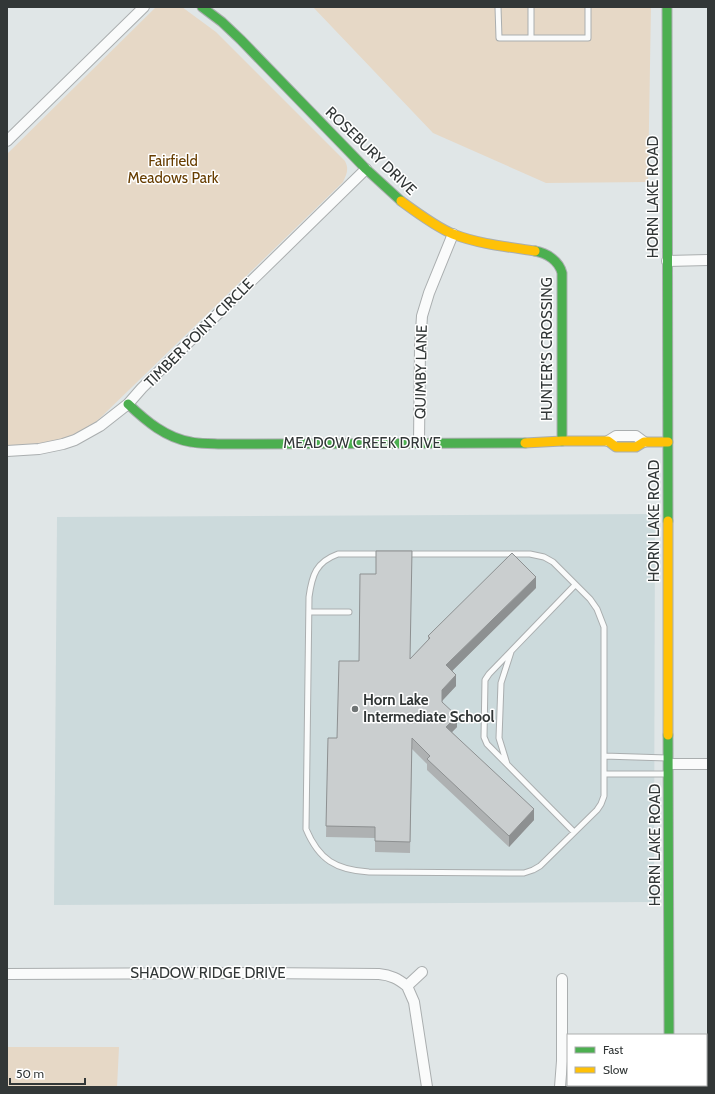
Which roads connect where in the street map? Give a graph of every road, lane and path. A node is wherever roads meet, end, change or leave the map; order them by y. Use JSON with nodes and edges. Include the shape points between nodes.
{"nodes":[{"id":1,"x":144,"y":7,"type":"edge"},
{"id":2,"x":202,"y":7,"type":"edge"},
{"id":3,"x":498,"y":7,"type":"edge"},
{"id":4,"x":531,"y":7,"type":"edge"},
{"id":5,"x":588,"y":7,"type":"edge"},
{"id":6,"x":667,"y":7,"type":"edge"},
{"id":7,"x":531,"y":38,"type":"junction"},
{"id":8,"x":7,"y":140,"type":"edge"},
{"id":9,"x":366,"y":169,"type":"junction"},
{"id":10,"x":453,"y":234,"type":"junction"},
{"id":11,"x":554,"y":259,"type":"joint"},
{"id":12,"x":708,"y":260,"type":"edge"},
{"id":13,"x":667,"y":262,"type":"junction"},
{"id":14,"x":128,"y":404,"type":"junction"},
{"id":15,"x":562,"y":441,"type":"junction"},
{"id":16,"x":608,"y":441,"type":"joint"},
{"id":17,"x":644,"y":442,"type":"joint"},
{"id":18,"x":668,"y":442,"type":"junction"},
{"id":19,"x":419,"y":443,"type":"junction"},
{"id":20,"x":7,"y":451,"type":"edge"},
{"id":21,"x":575,"y":585,"type":"junction"},
{"id":22,"x":309,"y":612,"type":"junction"},
{"id":23,"x":349,"y":612,"type":"dead end"},
{"id":24,"x":512,"y":650,"type":"junction"},
{"id":25,"x":604,"y":756,"type":"junction"},
{"id":26,"x":669,"y":761,"type":"junction"},
{"id":27,"x":708,"y":764,"type":"edge"},
{"id":28,"x":507,"y":765,"type":"junction"},
{"id":29,"x":604,"y":774,"type":"junction"},
{"id":30,"x":669,"y":774,"type":"junction"},
{"id":31,"x":574,"y":832,"type":"junction"},
{"id":32,"x":422,"y":972,"type":"dead end"},
{"id":33,"x":7,"y":974,"type":"edge"},
{"id":34,"x":562,"y":979,"type":"dead end"},
{"id":35,"x":407,"y":986,"type":"junction"},
{"id":36,"x":669,"y":1034,"type":"edge"},
{"id":37,"x":428,"y":1087,"type":"edge"},
{"id":38,"x":560,"y":1087,"type":"edge"}],
"edges":[{"from":1,"to":8,"type":"street"},
{"from":2,"to":9,"type":"street","name":"ROSEBURY DRIVE","via":[[241,40]]},
{"from":3,"to":7,"type":"lane","via":[[498,38]]},
{"from":4,"to":7,"type":"lane"},
{"from":5,"to":7,"type":"lane","via":[[588,38]]},
{"from":6,"to":13,"type":"street","name":"HORN LAKE ROAD"},
{"from":9,"to":10,"type":"street","name":"ROSEBURY DRIVE","via":[[418,214]]},
{"from":9,"to":14,"type":"street","name":"TIMBER POINT CIRCLE"},
{"from":10,"to":11,"type":"street","name":"ROSEBURY DRIVE","via":[[538,252]]},
{"from":10,"to":19,"type":"street","name":"QUIMBY LANE","via":[[422,316]]},
{"from":11,"to":15,"type":"street","name":"HUNTER'S CROSSING","via":[[562,274]]},
{"from":12,"to":13,"type":"street"},
{"from":13,"to":18,"type":"street","name":"HORN LAKE ROAD"},
{"from":14,"to":19,"type":"street","name":"MEADOW CREEK DRIVE","via":[[159,430],[183,441],[219,444]]},
{"from":14,"to":20,"type":"street","name":"TIMBER POINT CIRCLE","via":[[100,426],[69,442],[40,449]]},
{"from":15,"to":16,"type":"street","name":"MEADOW CREEK DRIVE"},
{"from":15,"to":19,"type":"street","name":"MEADOW CREEK DRIVE"},
{"from":16,"to":17,"type":"street","name":"MEADOW CREEK DRIVE","via":[[616,436],[636,436]]},
{"from":17,"to":18,"type":"street","name":"MEADOW CREEK DRIVE"},
{"from":18,"to":26,"type":"street","name":"HORN LAKE ROAD"},
{"from":21,"to":22,"type":"lane","via":[[552,562],[530,554],[338,554],[324,562],[314,574]]},
{"from":21,"to":24,"type":"lane"},
{"from":21,"to":25,"type":"lane","via":[[597,609],[604,627]]},
{"from":22,"to":23,"type":"lane"},
{"from":22,"to":31,"type":"lane","via":[[306,829],[323,856],[351,871],[524,873],[540,866]]},
{"from":24,"to":28,"type":"lane","via":[[501,683],[500,738]]},
{"from":24,"to":28,"type":"lane","via":[[485,680],[484,737],[487,744]]},
{"from":25,"to":26,"type":"lane"},
{"from":25,"to":29,"type":"lane"},
{"from":26,"to":27,"type":"street"},
{"from":26,"to":30,"type":"street","name":"HORN LAKE ROAD"},
{"from":28,"to":31,"type":"lane"},
{"from":29,"to":30,"type":"lane"},
{"from":29,"to":31,"type":"lane","via":[[604,796],[601,804]]},
{"from":30,"to":36,"type":"street","name":"HORN LAKE ROAD"},
{"from":32,"to":35,"type":"street"},
{"from":33,"to":35,"type":"street","name":"SHADOW RIDGE DRIVE","via":[[379,974],[389,975]]},
{"from":34,"to":38,"type":"street"},
{"from":35,"to":37,"type":"street","via":[[414,1002]]}]}
